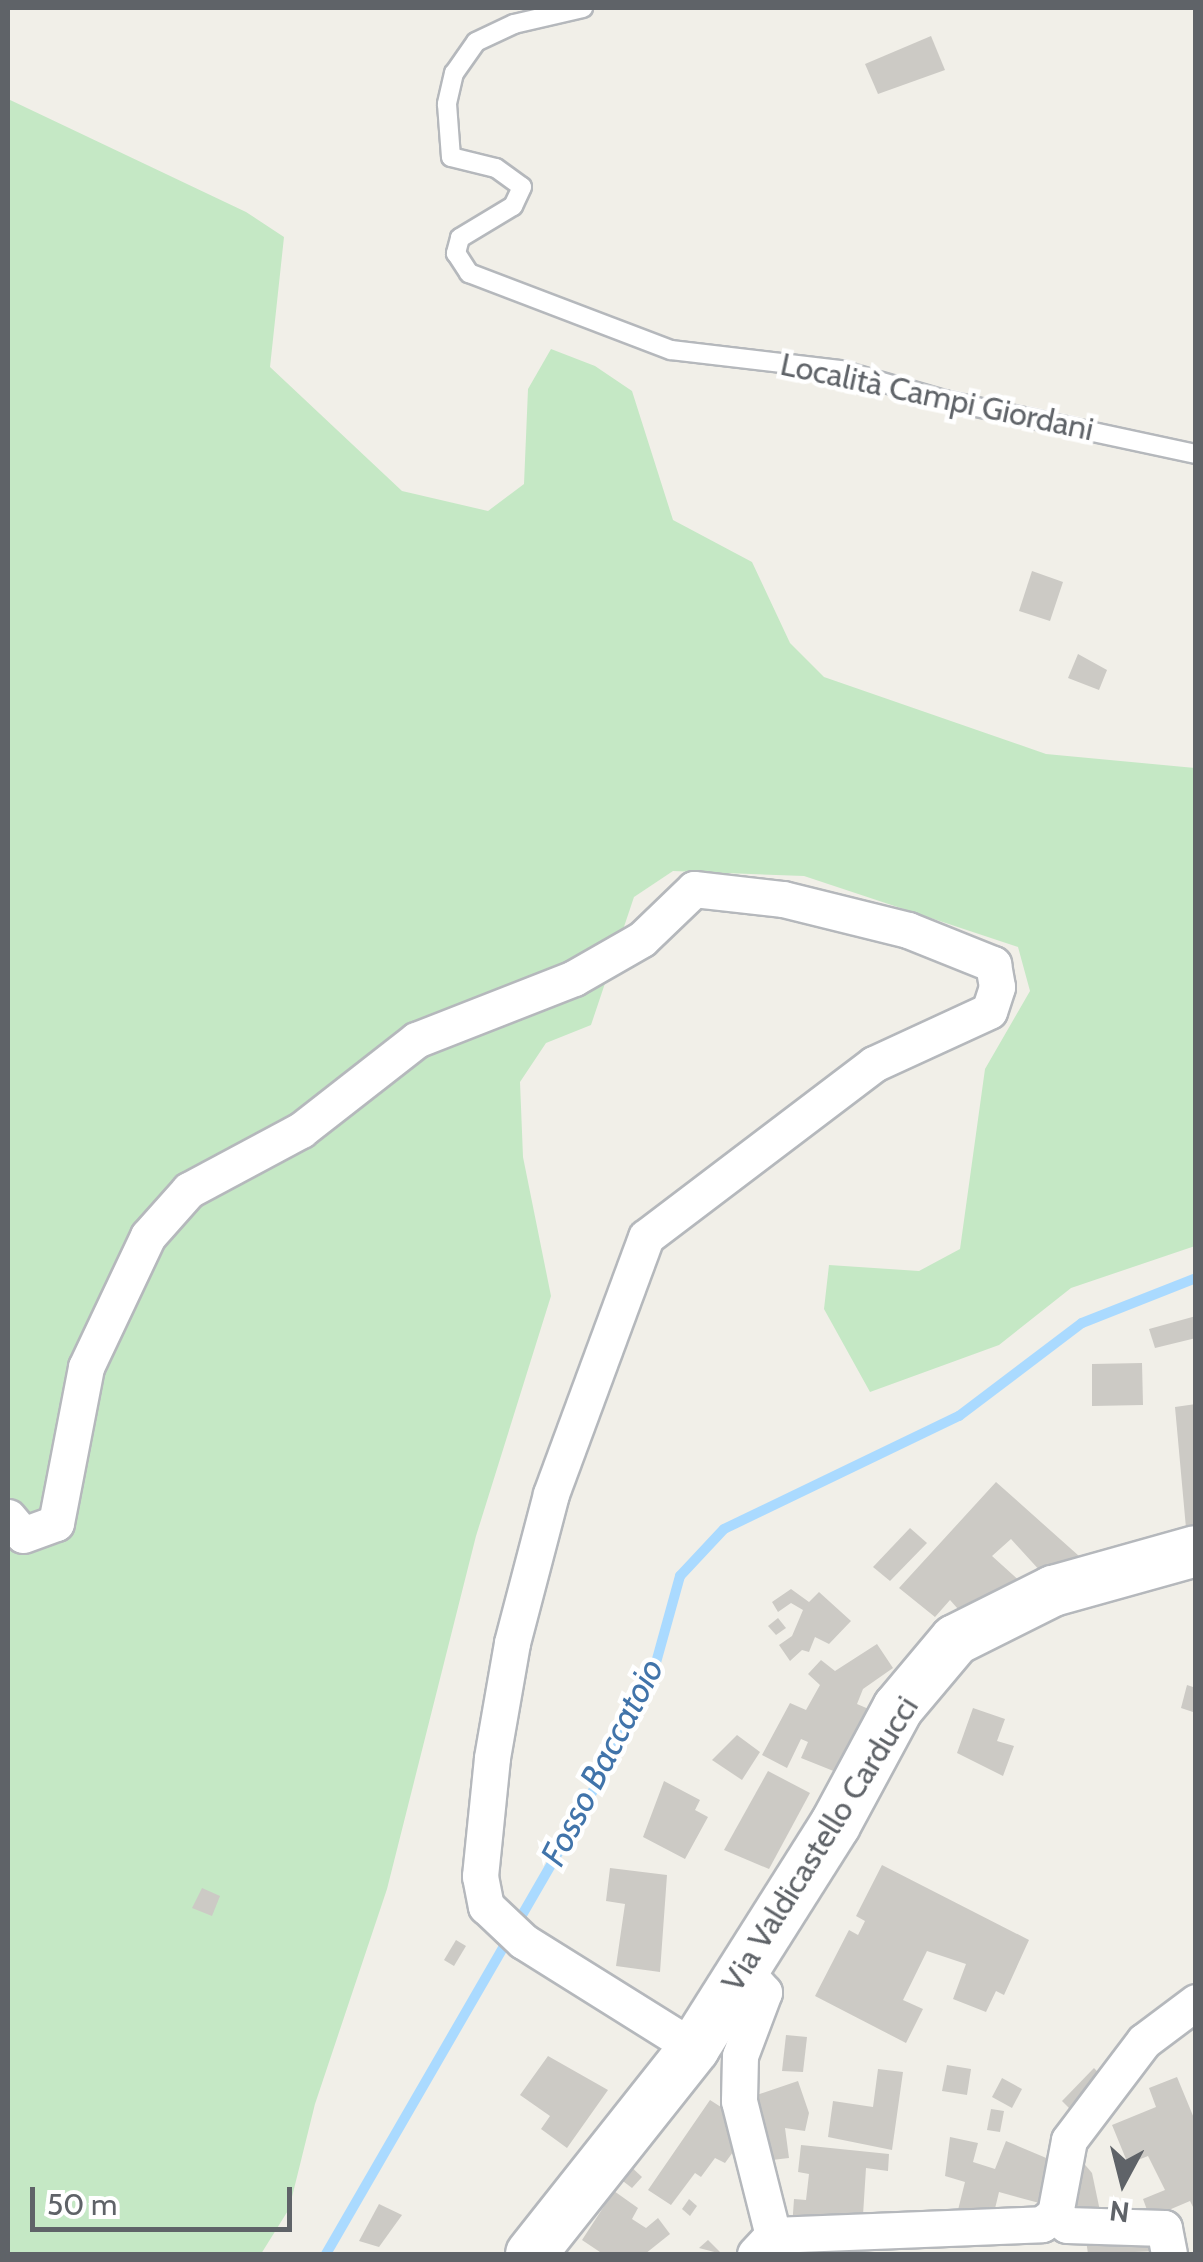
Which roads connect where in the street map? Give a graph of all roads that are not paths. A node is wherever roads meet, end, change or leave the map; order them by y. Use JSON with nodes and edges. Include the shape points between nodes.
{"nodes":[{"id":1,"x":583,"y":8,"type":"edge"},
{"id":2,"x":1196,"y":454,"type":"edge"},
{"id":3,"x":8,"y":1517,"type":"edge"},
{"id":4,"x":1196,"y":1552,"type":"edge"},
{"id":5,"x":744,"y":1970,"type":"junction"},
{"id":6,"x":1196,"y":2002,"type":"edge"},
{"id":7,"x":694,"y":2048,"type":"junction"},
{"id":8,"x":1054,"y":2214,"type":"junction"},
{"id":9,"x":764,"y":2245,"type":"edge"},
{"id":10,"x":531,"y":2254,"type":"edge"},
{"id":11,"x":1169,"y":2254,"type":"edge"}],
"edges":[{"from":1,"to":2,"type":"lane","name":"Località Campi Giordani","via":[[514,24],[476,42],[454,73],[447,104],[451,157],[496,168],[522,187],[514,206],[460,238],[456,253],[469,273],[671,350],[840,370],[944,400]]},
{"from":3,"to":7,"type":"street","via":[[22,1534],[56,1523],[86,1367],[148,1236],[189,1190],[300,1130],[416,1040],[574,978],[642,939],[694,889],[782,899],[908,930],[993,964],[997,987],[989,1010],[874,1064],[646,1236],[551,1494],[512,1643],[480,1876],[486,1906],[511,1932]]},
{"from":4,"to":5,"type":"street","name":"Via Valdicastello Carducci","via":[[1053,1591],[955,1640],[898,1708]]},
{"from":5,"to":7,"type":"street","name":"Via Valdicastello Carducci"},
{"from":5,"to":9,"type":"street","via":[[764,1992],[740,2056],[740,2102]]},
{"from":6,"to":8,"type":"street","via":[[1144,2041],[1069,2140]]},
{"from":7,"to":10,"type":"street","name":"Via Valdicastello Carducci"},
{"from":8,"to":9,"type":"street","via":[[1029,2227]]},
{"from":8,"to":11,"type":"street","via":[[1080,2227],[1164,2228]]}]}
